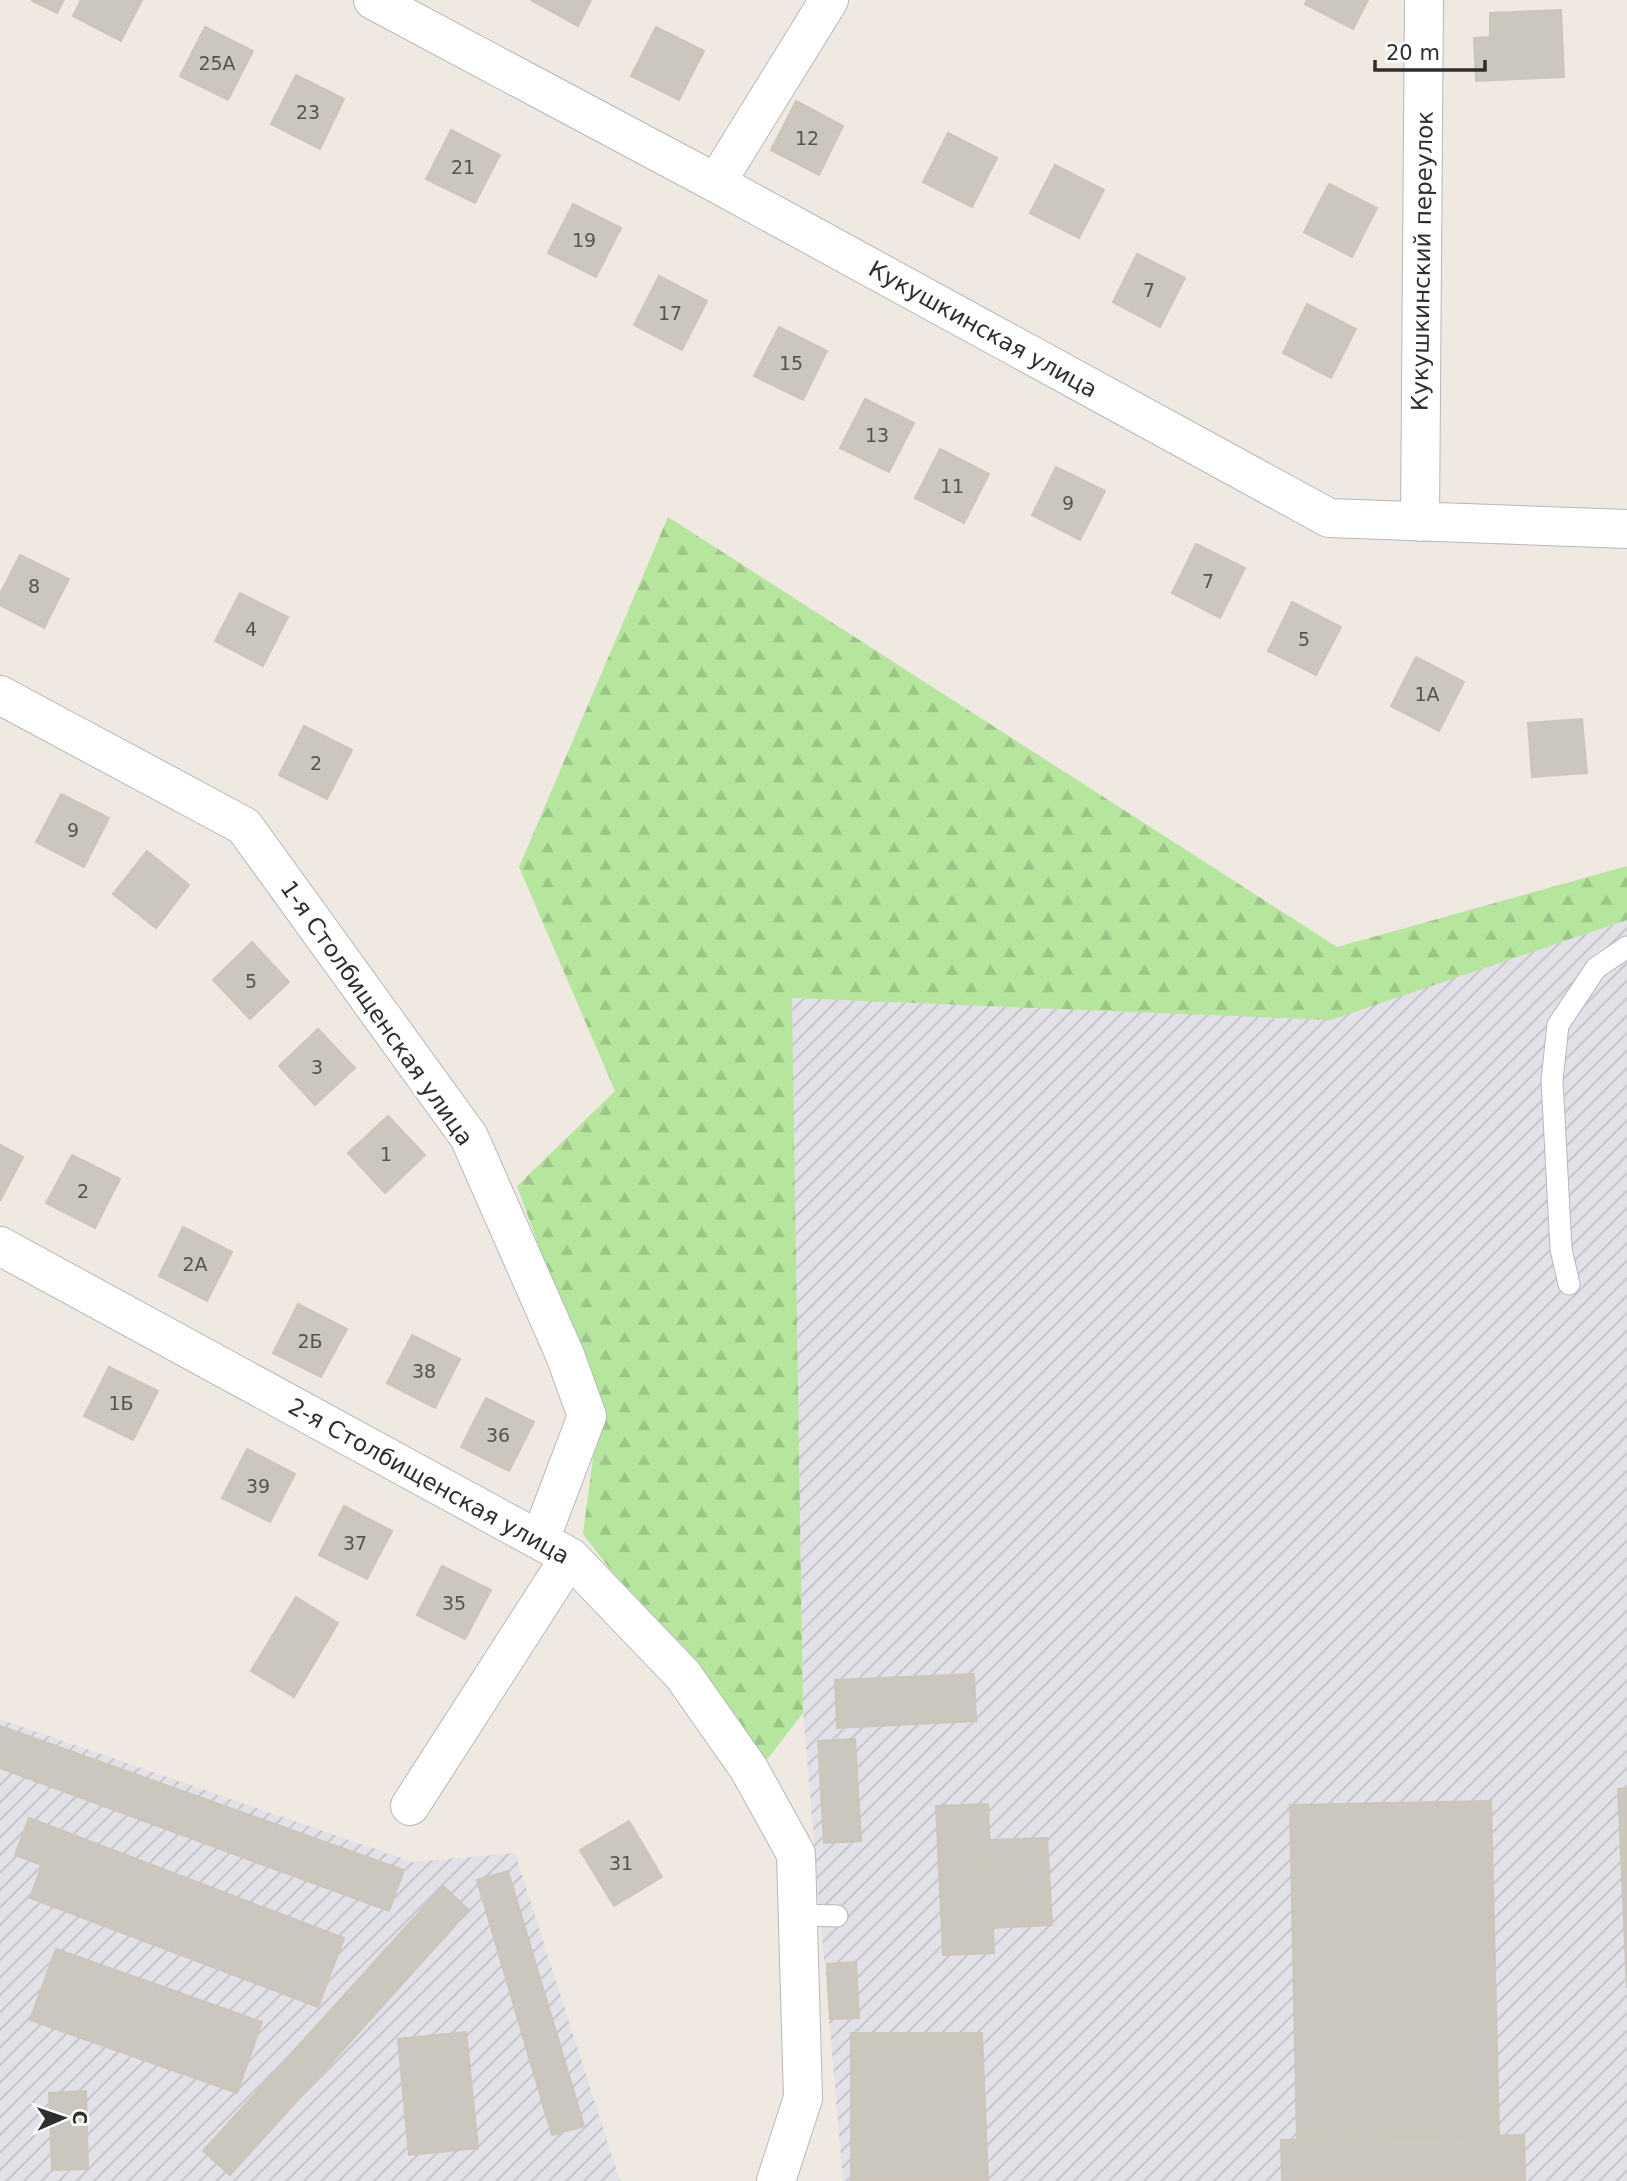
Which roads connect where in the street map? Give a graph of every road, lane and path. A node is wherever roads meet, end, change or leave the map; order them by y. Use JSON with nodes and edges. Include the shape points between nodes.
{"nodes":[{"id":1,"x":373,"y":0,"type":"edge"},
{"id":2,"x":828,"y":0,"type":"edge"},
{"id":3,"x":1424,"y":0,"type":"edge"},
{"id":4,"x":716,"y":183,"type":"junction"},
{"id":5,"x":1420,"y":522,"type":"junction"},
{"id":6,"x":1627,"y":529,"type":"edge"},
{"id":7,"x":0,"y":695,"type":"edge"},
{"id":8,"x":1627,"y":947,"type":"edge"},
{"id":9,"x":0,"y":1246,"type":"edge"},
{"id":10,"x":1569,"y":1284,"type":"dead end"},
{"id":11,"x":555,"y":1549,"type":"junction"},
{"id":12,"x":410,"y":1806,"type":"dead end"},
{"id":13,"x":798,"y":1915,"type":"junction"},
{"id":14,"x":837,"y":1916,"type":"dead end"},
{"id":15,"x":775,"y":2181,"type":"edge"}],
"edges":[{"from":1,"to":4,"type":"street","name":"Кукушкинская улица"},
{"from":2,"to":4,"type":"street"},
{"from":3,"to":5,"type":"street","name":"Кукушкинский переулок"},
{"from":4,"to":5,"type":"street","name":"Кукушкинская улица","via":[[1329,518]]},
{"from":5,"to":6,"type":"street","name":"Кукушкинская улица"},
{"from":7,"to":11,"type":"street","name":"1-я Столбищенская улица","via":[[244,826],[468,1136],[565,1355],[587,1416]]},
{"from":8,"to":10,"type":"lane","via":[[1596,968],[1558,1025],[1552,1080],[1561,1250]]},
{"from":9,"to":11,"type":"street","name":"2-я Столбищенская улица"},
{"from":11,"to":12,"type":"street","name":"1-я Столбищенская улица"},
{"from":11,"to":13,"type":"street","name":"2-я Столбищенская улица","via":[[683,1675],[749,1769],[796,1854]]},
{"from":13,"to":14,"type":"lane"},
{"from":13,"to":15,"type":"street","name":"2-я Столбищенская улица","via":[[803,2098]]}]}
